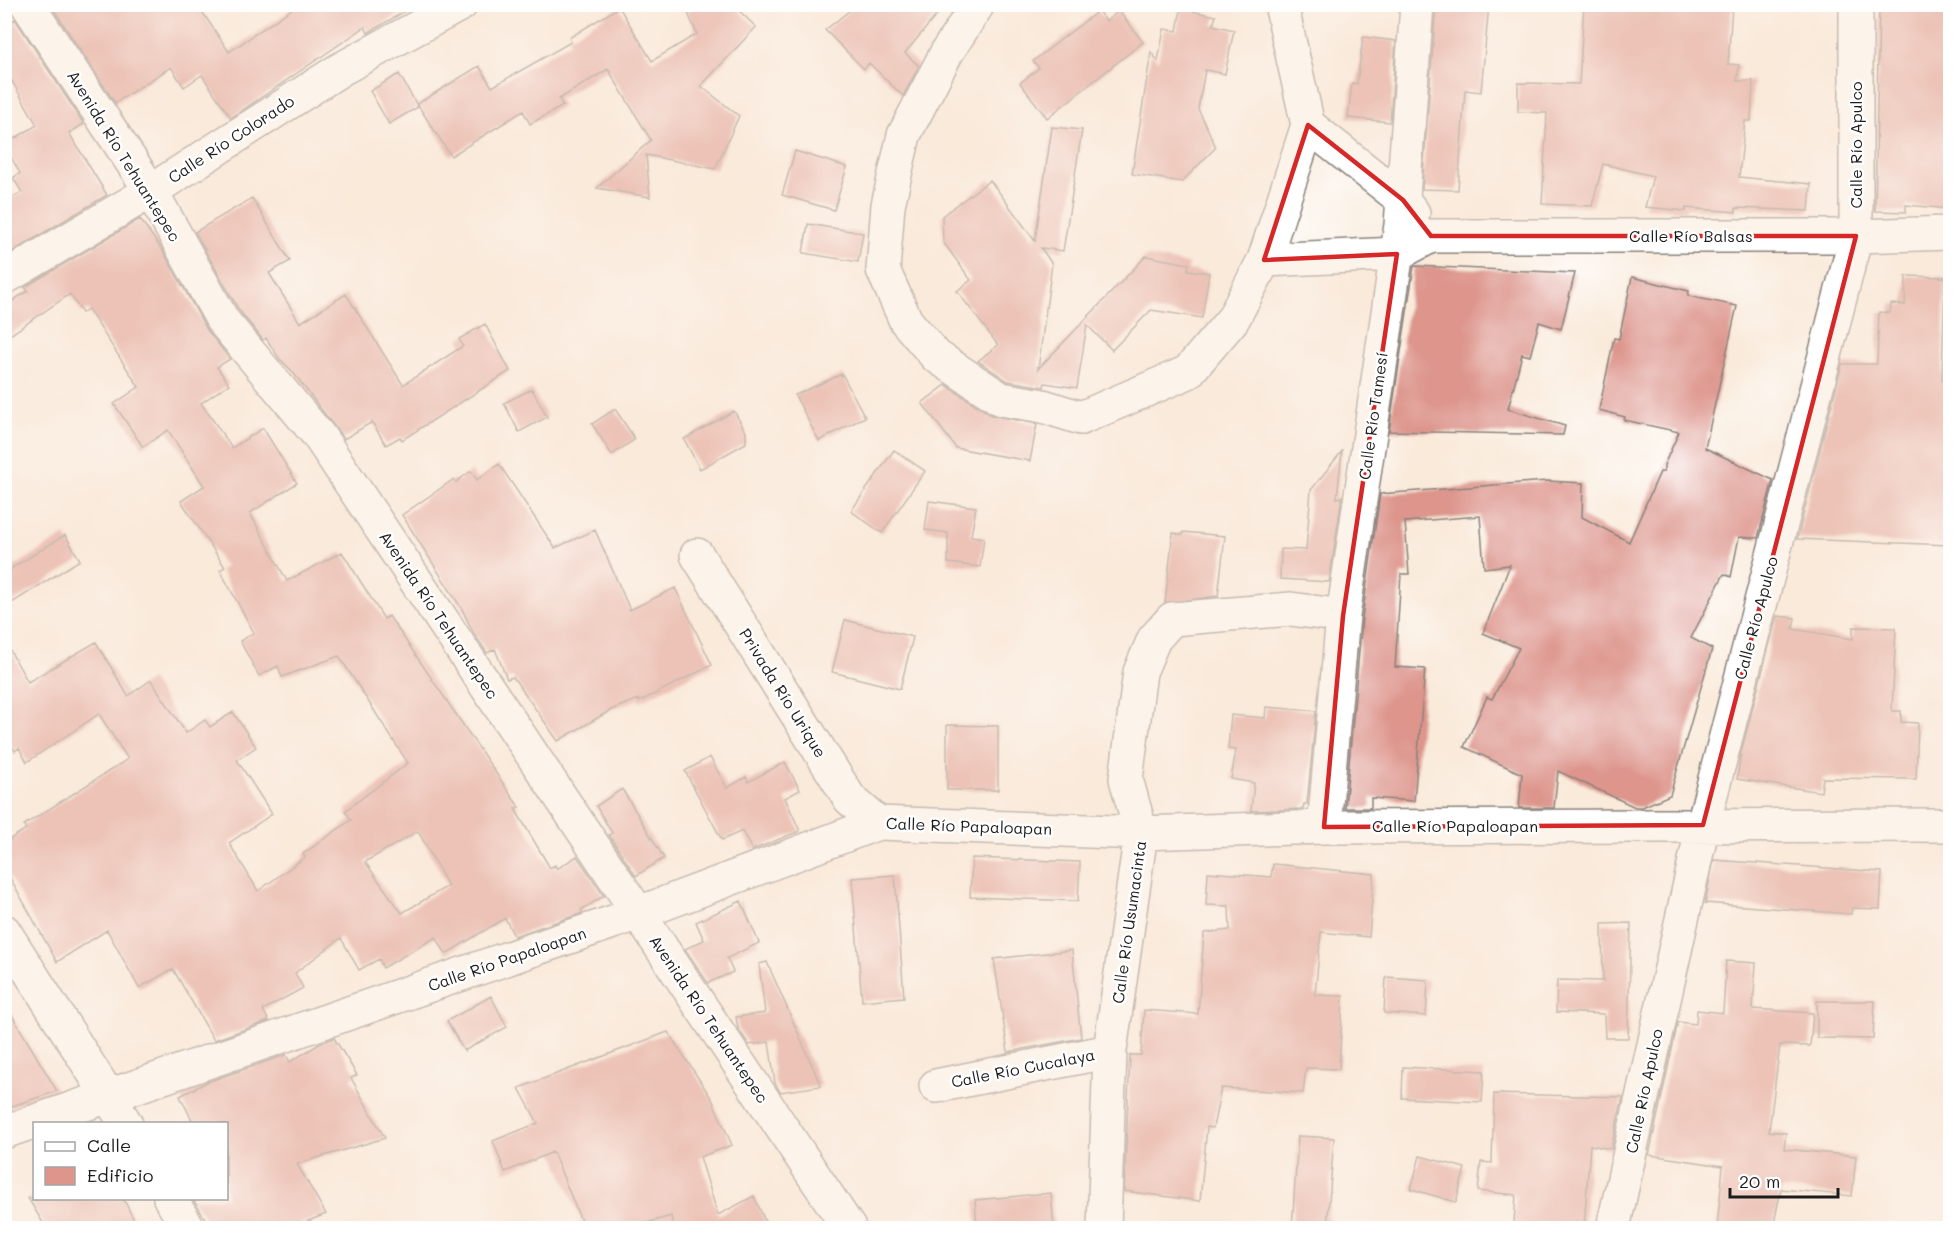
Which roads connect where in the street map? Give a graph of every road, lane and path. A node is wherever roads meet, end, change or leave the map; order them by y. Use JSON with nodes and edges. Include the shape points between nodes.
{"nodes":[{"id":1,"x":27,"y":4,"type":"edge"},
{"id":2,"x":461,"y":4,"type":"edge"},
{"id":3,"x":978,"y":4,"type":"edge"},
{"id":4,"x":1281,"y":4,"type":"edge"},
{"id":5,"x":1418,"y":4,"type":"edge"},
{"id":6,"x":1856,"y":4,"type":"edge"},
{"id":7,"x":1308,"y":125,"type":"junction"},
{"id":8,"x":151,"y":191,"type":"junction"},
{"id":9,"x":1403,"y":200,"type":"junction"},
{"id":10,"x":1950,"y":233,"type":"edge"},
{"id":11,"x":1431,"y":236,"type":"junction"},
{"id":12,"x":1856,"y":236,"type":"junction"},
{"id":13,"x":1397,"y":254,"type":"junction"},
{"id":14,"x":1264,"y":260,"type":"junction"},
{"id":15,"x":4,"y":278,"type":"edge"},
{"id":16,"x":697,"y":555,"type":"dead end"},
{"id":17,"x":1343,"y":616,"type":"junction"},
{"id":18,"x":878,"y":823,"type":"junction"},
{"id":19,"x":1703,"y":825,"type":"junction"},
{"id":20,"x":1950,"y":825,"type":"edge"},
{"id":21,"x":1324,"y":827,"type":"junction"},
{"id":22,"x":1141,"y":833,"type":"junction"},
{"id":23,"x":639,"y":913,"type":"junction"},
{"id":24,"x":4,"y":930,"type":"edge"},
{"id":25,"x":1110,"y":1050,"type":"junction"},
{"id":26,"x":936,"y":1086,"type":"dead end"},
{"id":27,"x":110,"y":1096,"type":"junction"},
{"id":28,"x":33,"y":1122,"type":"edge"},
{"id":29,"x":33,"y":1122,"type":"edge"},
{"id":30,"x":125,"y":1122,"type":"edge"},
{"id":31,"x":4,"y":1132,"type":"edge"},
{"id":32,"x":171,"y":1200,"type":"edge"},
{"id":33,"x":188,"y":1228,"type":"edge"},
{"id":34,"x":849,"y":1228,"type":"edge"},
{"id":35,"x":1104,"y":1228,"type":"edge"},
{"id":36,"x":1113,"y":1228,"type":"edge"},
{"id":37,"x":1613,"y":1228,"type":"edge"}],
"edges":[{"from":1,"to":8,"type":"street","name":"Avenida Río Tehuantepec"},
{"from":2,"to":8,"type":"street","name":"Calle Río Colorado","via":[[341,69]]},
{"from":3,"to":14,"type":"street","via":[[947,51],[904,135],[888,205],[883,270],[906,321],[936,356],[1000,399],[1043,406],[1081,418],[1188,372],[1233,318]]},
{"from":4,"to":7,"type":"street"},
{"from":5,"to":9,"type":"street","name":"Calle Río Tamesí"},
{"from":6,"to":12,"type":"street","name":"Calle Río Apulco"},
{"from":7,"to":9,"type":"street"},
{"from":7,"to":14,"type":"street"},
{"from":8,"to":15,"type":"street","name":"Calle Río Colorado"},
{"from":8,"to":23,"type":"street","name":"Avenida Río Tehuantepec","via":[[223,321],[319,436]]},
{"from":9,"to":11,"type":"street"},
{"from":9,"to":13,"type":"street","name":"Calle Río Tamesí"},
{"from":10,"to":12,"type":"street","name":"Calle Río Balsas"},
{"from":11,"to":12,"type":"street","name":"Calle Río Balsas"},
{"from":11,"to":13,"type":"street","name":"Calle Río Balsas"},
{"from":12,"to":19,"type":"street","name":"Calle Río Apulco"},
{"from":13,"to":14,"type":"street","name":"Calle Río Balsas"},
{"from":13,"to":17,"type":"street","name":"Calle Río Tamesí"},
{"from":16,"to":18,"type":"street","name":"Privada Río Urique","via":[[850,799]]},
{"from":17,"to":21,"type":"street","name":"Calle Río Tamesí"},
{"from":17,"to":22,"type":"street","name":"Calle Río Usumacinta","via":[[1292,609],[1172,619],[1154,639],[1140,672],[1126,779]]},
{"from":18,"to":22,"type":"street","name":"Calle Río Papaloapan"},
{"from":18,"to":23,"type":"street","name":"Calle Río Papaloapan"},
{"from":19,"to":20,"type":"street","name":"Calle Río Papaloapan"},
{"from":19,"to":21,"type":"street","name":"Calle Río Papaloapan"},
{"from":19,"to":37,"type":"street","name":"Calle Río Apulco"},
{"from":21,"to":22,"type":"street","name":"Calle Río Papaloapan"},
{"from":22,"to":25,"type":"street","name":"Calle Río Usumacinta"},
{"from":23,"to":27,"type":"street","name":"Calle Río Papaloapan"},
{"from":23,"to":34,"type":"street","name":"Avenida Río Tehuantepec"},
{"from":24,"to":27,"type":"street"},
{"from":25,"to":26,"type":"street","name":"Calle Río Cucalaya"},
{"from":25,"to":35,"type":"street","name":"Calle Río Usumacinta"},
{"from":27,"to":28,"type":"street","name":"Calle Río Papaloapan"},
{"from":27,"to":30,"type":"street"},
{"from":29,"to":31,"type":"street","name":"Calle Río Papaloapan"},
{"from":32,"to":33,"type":"street"},
{"from":35,"to":36,"type":"street"}]}
